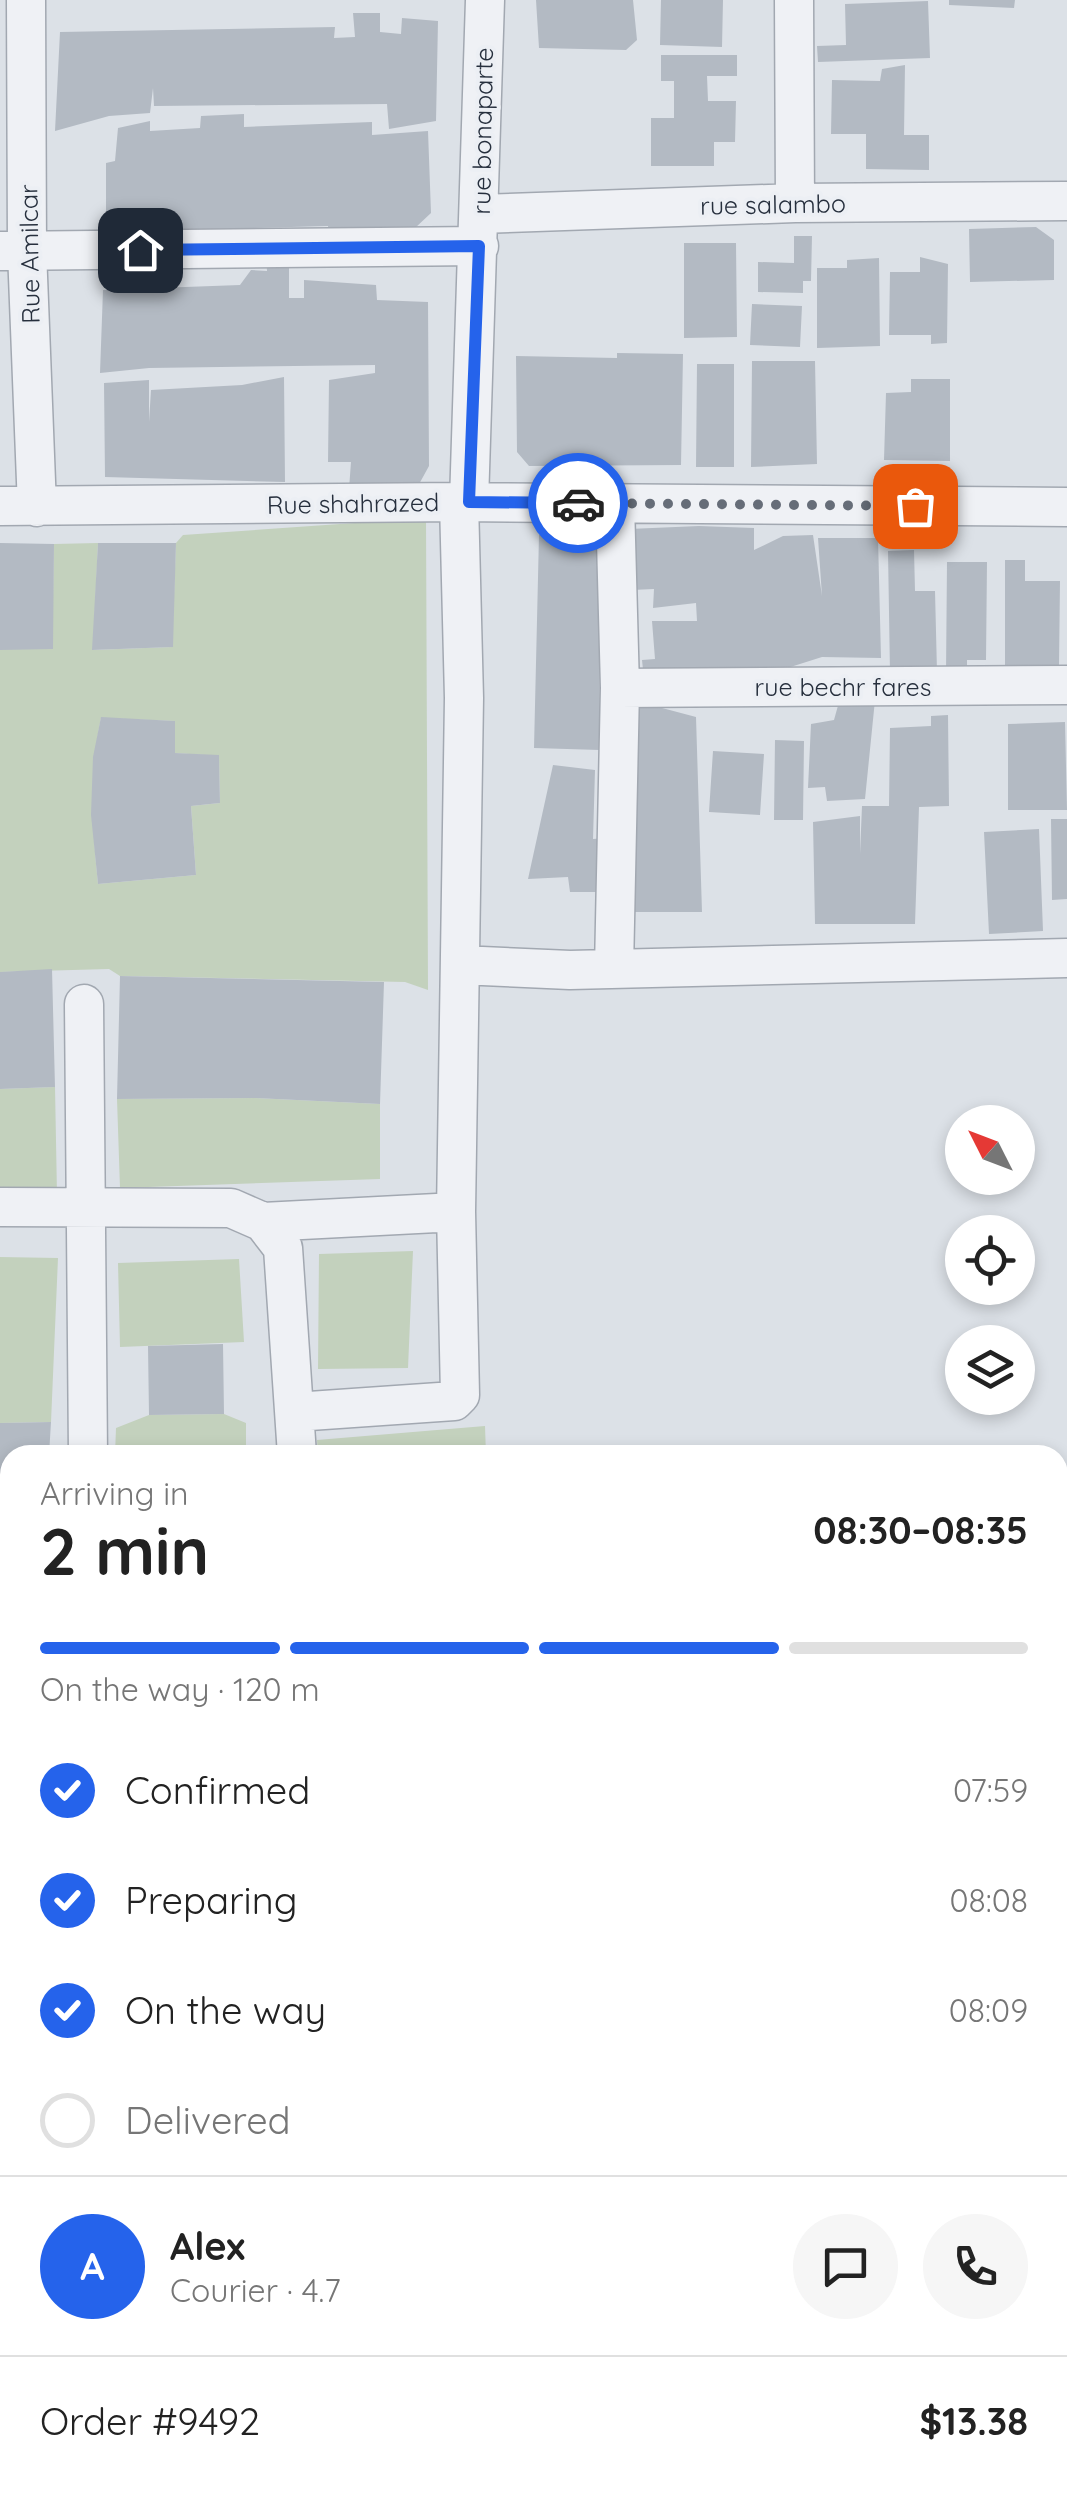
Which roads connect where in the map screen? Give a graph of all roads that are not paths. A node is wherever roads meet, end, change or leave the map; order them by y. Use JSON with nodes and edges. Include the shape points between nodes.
{"nodes":[{"id":1,"x":26,"y":0,"type":"edge"},
{"id":2,"x":464,"y":0,"type":"edge"},
{"id":3,"x":484,"y":0,"type":"edge"},
{"id":4,"x":794,"y":0,"type":"edge"},
{"id":5,"x":795,"y":202,"type":"junction"},
{"id":6,"x":1067,"y":202,"type":"edge"},
{"id":7,"x":480,"y":230,"type":"junction"},
{"id":8,"x":14,"y":251,"type":"edge"},
{"id":9,"x":464,"y":502,"type":"junction"},
{"id":10,"x":616,"y":503,"type":"junction"},
{"id":11,"x":1067,"y":506,"type":"edge"},
{"id":12,"x":18,"y":507,"type":"edge"},
{"id":13,"x":1067,"y":685,"type":"edge"},
{"id":14,"x":620,"y":688,"type":"junction"},
{"id":15,"x":1067,"y":958,"type":"edge"},
{"id":16,"x":460,"y":965,"type":"junction"},
{"id":17,"x":614,"y":968,"type":"junction"},
{"id":18,"x":84,"y":1004,"type":"dead end"},
{"id":19,"x":0,"y":1206,"type":"edge"},
{"id":20,"x":84,"y":1207,"type":"junction"},
{"id":21,"x":456,"y":1212,"type":"junction"},
{"id":22,"x":264,"y":1222,"type":"junction"},
{"id":23,"x":294,"y":1412,"type":"junction"},
{"id":24,"x":88,"y":1445,"type":"edge"},
{"id":25,"x":296,"y":1445,"type":"edge"}],
"edges":[{"from":1,"to":8,"type":"street","name":"Rue Amilcar"},
{"from":2,"to":3,"type":"street"},
{"from":3,"to":7,"type":"street","name":"rue bonaparte"},
{"from":4,"to":5,"type":"street"},
{"from":5,"to":6,"type":"street","name":"rue salambo"},
{"from":5,"to":7,"type":"street","name":"rue salambo"},
{"from":7,"to":8,"type":"street","name":"rue salambo"},
{"from":7,"to":9,"type":"street","name":"rue bonaparte"},
{"from":8,"to":12,"type":"street","name":"Rue Amilcar"},
{"from":9,"to":10,"type":"street","name":"Rue shahrazed"},
{"from":9,"to":12,"type":"street","name":"Rue shahrazed"},
{"from":9,"to":16,"type":"street","name":"rue bonaparte"},
{"from":10,"to":11,"type":"street","name":"Rue shahrazed"},
{"from":10,"to":14,"type":"street"},
{"from":13,"to":14,"type":"street","name":"rue bechr fares"},
{"from":14,"to":17,"type":"street"},
{"from":15,"to":17,"type":"street"},
{"from":16,"to":17,"type":"street"},
{"from":16,"to":21,"type":"street","name":"rue bonaparte"},
{"from":18,"to":20,"type":"street"},
{"from":19,"to":20,"type":"street"},
{"from":20,"to":22,"type":"street","via":[[231,1208]]},
{"from":20,"to":24,"type":"street"},
{"from":21,"to":22,"type":"street"},
{"from":21,"to":23,"type":"street","name":"rue bonaparte","via":[[458,1398]]},
{"from":22,"to":23,"type":"street","via":[[283,1248]]},
{"from":23,"to":25,"type":"street"}]}
